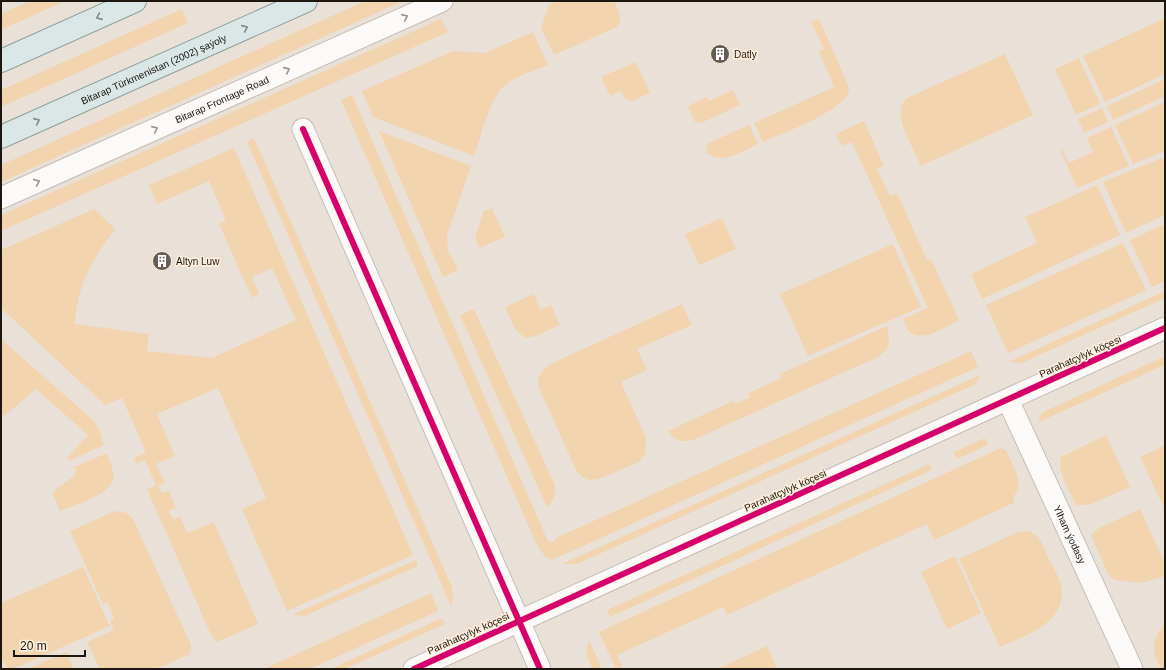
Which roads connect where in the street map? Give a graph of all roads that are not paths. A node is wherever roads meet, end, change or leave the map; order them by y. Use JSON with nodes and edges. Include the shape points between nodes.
{"nodes":[{"id":1,"x":135,"y":1,"type":"edge"},
{"id":2,"x":306,"y":1,"type":"edge"},
{"id":3,"x":442,"y":1,"type":"edge"},
{"id":4,"x":1,"y":61,"type":"edge"},
{"id":5,"x":303,"y":129,"type":"dead end"},
{"id":6,"x":1,"y":137,"type":"edge"},
{"id":7,"x":1,"y":198,"type":"edge"},
{"id":8,"x":1165,"y":328,"type":"edge"},
{"id":9,"x":1008,"y":400,"type":"junction"},
{"id":10,"x":518,"y":622,"type":"junction"},
{"id":11,"x":414,"y":669,"type":"edge"},
{"id":12,"x":540,"y":669,"type":"edge"},
{"id":13,"x":1132,"y":669,"type":"edge"}],
"edges":[{"from":1,"to":4,"type":"main road","one_way":true},
{"from":6,"to":2,"type":"main road","name":"Bitarap Türkmenistan (2002) şaýoly","one_way":true},
{"from":7,"to":3,"type":"street","name":"Bitarap Frontage Road","one_way":true},
{"from":5,"to":10,"type":"street"},
{"from":8,"to":9,"type":"street","name":"Parahatçylyk köçesi"},
{"from":9,"to":10,"type":"street","name":"Parahatçylyk köçesi"},
{"from":9,"to":13,"type":"street","name":"Ylham ýodasy"},
{"from":10,"to":11,"type":"street","name":"Parahatçylyk köçesi"},
{"from":10,"to":12,"type":"street"}]}
